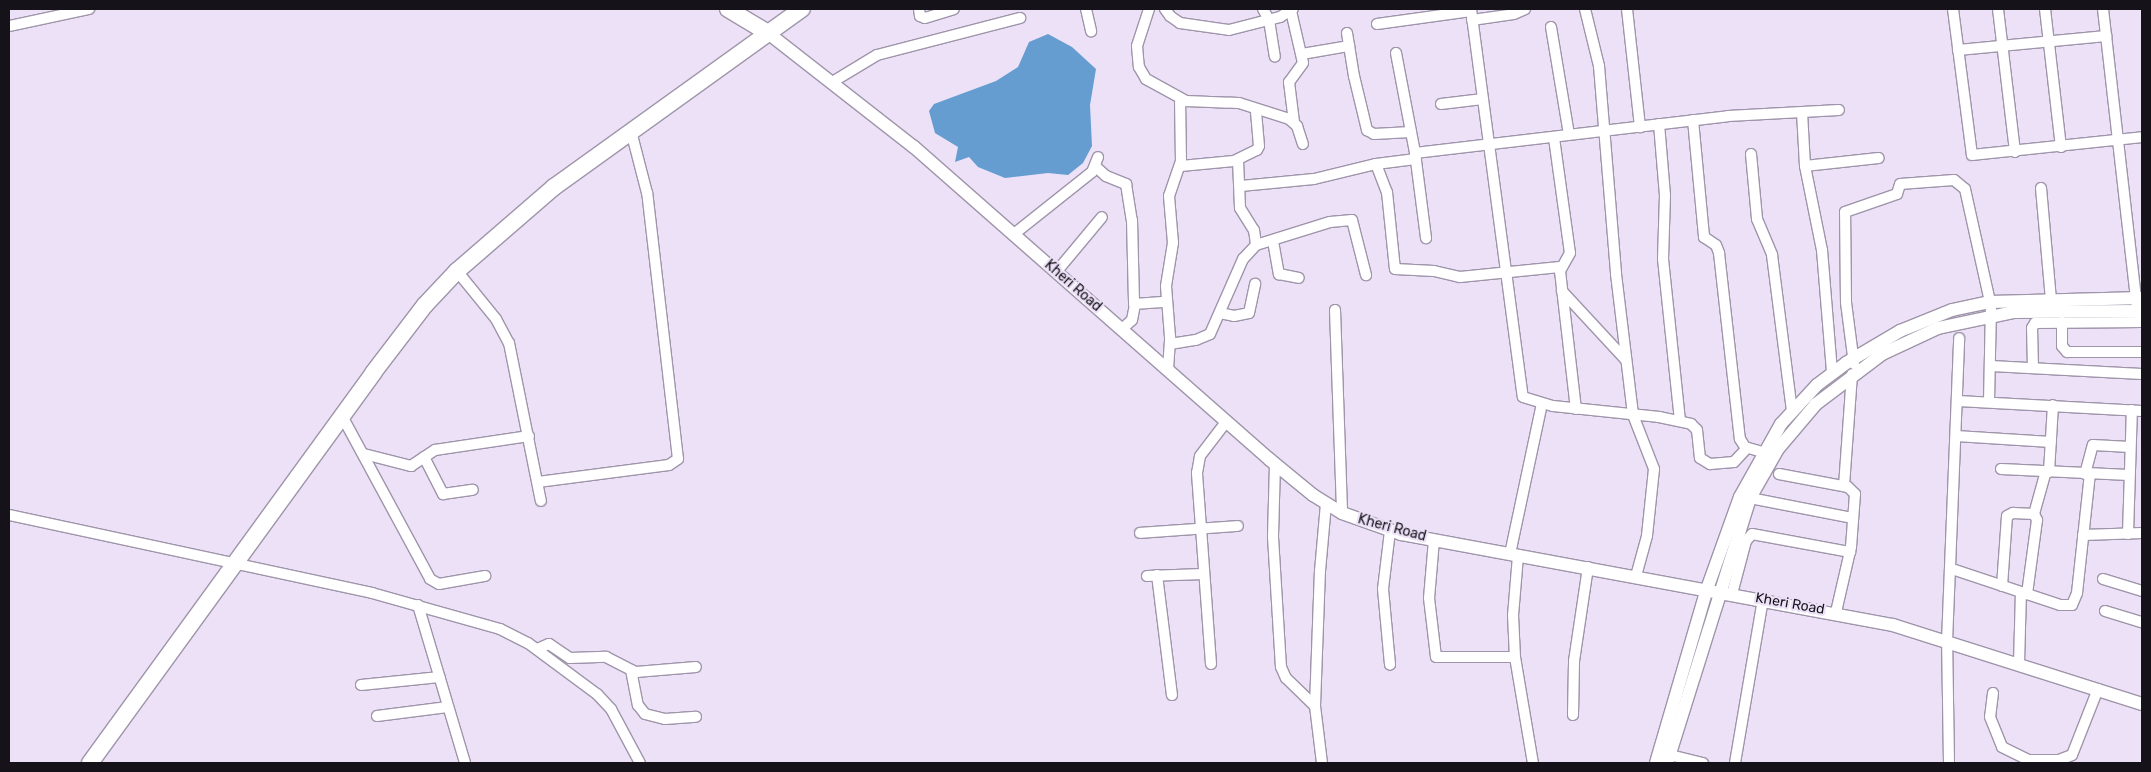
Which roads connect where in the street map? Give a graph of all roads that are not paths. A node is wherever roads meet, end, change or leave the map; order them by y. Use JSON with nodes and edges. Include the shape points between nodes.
{"nodes":[{"id":1,"x":89,"y":9,"type":"edge"},
{"id":2,"x":728,"y":9,"type":"edge"},
{"id":3,"x":802,"y":9,"type":"edge"},
{"id":4,"x":919,"y":9,"type":"edge"},
{"id":5,"x":954,"y":9,"type":"edge"},
{"id":6,"x":1086,"y":9,"type":"edge"},
{"id":7,"x":1149,"y":9,"type":"edge"},
{"id":8,"x":1166,"y":9,"type":"edge"},
{"id":9,"x":1263,"y":9,"type":"edge"},
{"id":10,"x":1525,"y":9,"type":"edge"},
{"id":11,"x":1585,"y":9,"type":"edge"},
{"id":12,"x":1627,"y":9,"type":"edge"},
{"id":13,"x":1953,"y":9,"type":"edge"},
{"id":14,"x":1998,"y":9,"type":"edge"},
{"id":15,"x":2045,"y":9,"type":"edge"},
{"id":16,"x":2103,"y":9,"type":"edge"},
{"id":17,"x":1292,"y":10,"type":"edge"},
{"id":18,"x":1471,"y":13,"type":"edge"},
{"id":19,"x":1418,"y":14,"type":"edge"},
{"id":20,"x":1020,"y":18,"type":"dead end"},
{"id":21,"x":1269,"y":20,"type":"junction"},
{"id":22,"x":1377,"y":24,"type":"dead end"},
{"id":23,"x":9,"y":26,"type":"edge"},
{"id":24,"x":1551,"y":27,"type":"dead end"},
{"id":25,"x":1091,"y":31,"type":"dead end"},
{"id":26,"x":768,"y":33,"type":"junction"},
{"id":27,"x":1347,"y":33,"type":"dead end"},
{"id":28,"x":2106,"y":36,"type":"junction"},
{"id":29,"x":2049,"y":41,"type":"junction"},
{"id":30,"x":2003,"y":45,"type":"junction"},
{"id":31,"x":1349,"y":46,"type":"junction"},
{"id":32,"x":1958,"y":50,"type":"junction"},
{"id":33,"x":1396,"y":53,"type":"dead end"},
{"id":34,"x":1302,"y":54,"type":"junction"},
{"id":35,"x":1274,"y":57,"type":"dead end"},
{"id":36,"x":834,"y":81,"type":"junction"},
{"id":37,"x":1483,"y":98,"type":"junction"},
{"id":38,"x":1180,"y":100,"type":"junction"},
{"id":39,"x":1441,"y":104,"type":"dead end"},
{"id":40,"x":1256,"y":110,"type":"junction"},
{"id":41,"x":1838,"y":110,"type":"dead end"},
{"id":42,"x":1802,"y":112,"type":"junction"},
{"id":43,"x":1693,"y":120,"type":"junction"},
{"id":44,"x":1294,"y":122,"type":"junction"},
{"id":45,"x":1659,"y":124,"type":"junction"},
{"id":46,"x":1640,"y":127,"type":"junction"},
{"id":47,"x":631,"y":131,"type":"junction"},
{"id":48,"x":1604,"y":131,"type":"junction"},
{"id":49,"x":1411,"y":132,"type":"junction"},
{"id":50,"x":1569,"y":135,"type":"junction"},
{"id":51,"x":2142,"y":137,"type":"edge"},
{"id":52,"x":1554,"y":138,"type":"junction"},
{"id":53,"x":2118,"y":138,"type":"junction"},
{"id":54,"x":1304,"y":144,"type":"dead end"},
{"id":55,"x":1490,"y":146,"type":"junction"},
{"id":56,"x":2061,"y":147,"type":"junction"},
{"id":57,"x":2015,"y":152,"type":"junction"},
{"id":58,"x":1751,"y":154,"type":"dead end"},
{"id":59,"x":1416,"y":156,"type":"junction"},
{"id":60,"x":1879,"y":158,"type":"dead end"},
{"id":61,"x":1238,"y":160,"type":"junction"},
{"id":62,"x":1376,"y":164,"type":"junction"},
{"id":63,"x":1181,"y":166,"type":"junction"},
{"id":64,"x":1806,"y":166,"type":"junction"},
{"id":65,"x":1240,"y":186,"type":"junction"},
{"id":66,"x":2041,"y":188,"type":"dead end"},
{"id":67,"x":1102,"y":218,"type":"dead end"},
{"id":68,"x":1014,"y":234,"type":"junction"},
{"id":69,"x":1426,"y":238,"type":"dead end"},
{"id":70,"x":1273,"y":241,"type":"junction"},
{"id":71,"x":1256,"y":245,"type":"junction"},
{"id":72,"x":1560,"y":267,"type":"junction"},
{"id":73,"x":457,"y":271,"type":"junction"},
{"id":74,"x":1057,"y":271,"type":"junction"},
{"id":75,"x":1507,"y":272,"type":"junction"},
{"id":76,"x":1366,"y":275,"type":"dead end"},
{"id":77,"x":1299,"y":278,"type":"dead end"},
{"id":78,"x":1255,"y":284,"type":"dead end"},
{"id":79,"x":1562,"y":291,"type":"junction"},
{"id":80,"x":2051,"y":299,"type":"junction"},
{"id":81,"x":1166,"y":302,"type":"junction"},
{"id":82,"x":1134,"y":305,"type":"junction"},
{"id":83,"x":2139,"y":307,"type":"edge"},
{"id":84,"x":1991,"y":309,"type":"junction"},
{"id":85,"x":1335,"y":310,"type":"dead end"},
{"id":86,"x":1220,"y":313,"type":"junction"},
{"id":87,"x":2062,"y":322,"type":"junction"},
{"id":88,"x":1122,"y":329,"type":"junction"},
{"id":89,"x":1959,"y":338,"type":"dead end"},
{"id":90,"x":1170,"y":344,"type":"junction"},
{"id":91,"x":2142,"y":352,"type":"edge"},
{"id":92,"x":1626,"y":360,"type":"junction"},
{"id":93,"x":1991,"y":366,"type":"junction"},
{"id":94,"x":1854,"y":367,"type":"junction"},
{"id":95,"x":2033,"y":368,"type":"junction"},
{"id":96,"x":1168,"y":369,"type":"junction"},
{"id":97,"x":1832,"y":372,"type":"junction"},
{"id":98,"x":2142,"y":374,"type":"edge"},
{"id":99,"x":1958,"y":400,"type":"junction"},
{"id":100,"x":1989,"y":402,"type":"junction"},
{"id":101,"x":1542,"y":404,"type":"junction"},
{"id":102,"x":2053,"y":405,"type":"junction"},
{"id":103,"x":1576,"y":409,"type":"junction"},
{"id":104,"x":2137,"y":410,"type":"edge"},
{"id":105,"x":1792,"y":411,"type":"junction"},
{"id":106,"x":1633,"y":415,"type":"junction"},
{"id":107,"x":342,"y":416,"type":"junction"},
{"id":108,"x":1680,"y":420,"type":"junction"},
{"id":109,"x":1226,"y":422,"type":"junction"},
{"id":110,"x":529,"y":436,"type":"junction"},
{"id":111,"x":1956,"y":436,"type":"junction"},
{"id":112,"x":2051,"y":442,"type":"junction"},
{"id":113,"x":2130,"y":447,"type":"junction"},
{"id":114,"x":1748,"y":448,"type":"junction"},
{"id":115,"x":1763,"y":452,"type":"junction"},
{"id":116,"x":364,"y":454,"type":"junction"},
{"id":117,"x":424,"y":457,"type":"junction"},
{"id":118,"x":1275,"y":464,"type":"junction"},
{"id":119,"x":2001,"y":469,"type":"dead end"},
{"id":120,"x":2048,"y":472,"type":"junction"},
{"id":121,"x":1780,"y":474,"type":"dead end"},
{"id":122,"x":2088,"y":474,"type":"junction"},
{"id":123,"x":2129,"y":475,"type":"junction"},
{"id":124,"x":538,"y":482,"type":"junction"},
{"id":125,"x":1844,"y":486,"type":"junction"},
{"id":126,"x":473,"y":490,"type":"dead end"},
{"id":127,"x":1750,"y":498,"type":"junction"},
{"id":128,"x":541,"y":501,"type":"dead end"},
{"id":129,"x":1326,"y":504,"type":"junction"},
{"id":130,"x":1342,"y":513,"type":"junction"},
{"id":131,"x":2034,"y":514,"type":"junction"},
{"id":132,"x":9,"y":515,"type":"edge"},
{"id":133,"x":1854,"y":518,"type":"junction"},
{"id":134,"x":1238,"y":526,"type":"dead end"},
{"id":135,"x":1200,"y":530,"type":"junction"},
{"id":136,"x":1390,"y":531,"type":"junction"},
{"id":137,"x":1140,"y":533,"type":"dead end"},
{"id":138,"x":2142,"y":533,"type":"edge"},
{"id":139,"x":2128,"y":534,"type":"junction"},
{"id":140,"x":2083,"y":535,"type":"junction"},
{"id":141,"x":1434,"y":540,"type":"junction"},
{"id":142,"x":1850,"y":552,"type":"junction"},
{"id":143,"x":1514,"y":555,"type":"junction"},
{"id":144,"x":239,"y":558,"type":"junction"},
{"id":145,"x":1588,"y":568,"type":"junction"},
{"id":146,"x":1952,"y":569,"type":"junction"},
{"id":147,"x":1203,"y":574,"type":"junction"},
{"id":148,"x":485,"y":576,"type":"dead end"},
{"id":149,"x":1636,"y":576,"type":"junction"},
{"id":150,"x":2103,"y":579,"type":"dead end"},
{"id":151,"x":2002,"y":586,"type":"junction"},
{"id":152,"x":1718,"y":591,"type":"junction"},
{"id":153,"x":2142,"y":591,"type":"edge"},
{"id":154,"x":2024,"y":593,"type":"junction"},
{"id":155,"x":1763,"y":599,"type":"junction"},
{"id":156,"x":418,"y":606,"type":"junction"},
{"id":157,"x":2106,"y":611,"type":"dead end"},
{"id":158,"x":1836,"y":612,"type":"junction"},
{"id":159,"x":2142,"y":620,"type":"edge"},
{"id":160,"x":1947,"y":642,"type":"junction"},
{"id":161,"x":539,"y":647,"type":"junction"},
{"id":162,"x":1515,"y":657,"type":"junction"},
{"id":163,"x":2019,"y":663,"type":"junction"},
{"id":164,"x":1211,"y":664,"type":"dead end"},
{"id":165,"x":1390,"y":665,"type":"dead end"},
{"id":166,"x":696,"y":667,"type":"dead end"},
{"id":167,"x":631,"y":670,"type":"junction"},
{"id":168,"x":440,"y":677,"type":"junction"},
{"id":169,"x":361,"y":685,"type":"dead end"},
{"id":170,"x":2098,"y":689,"type":"junction"},
{"id":171,"x":1993,"y":693,"type":"dead end"},
{"id":172,"x":1172,"y":695,"type":"dead end"},
{"id":173,"x":2142,"y":704,"type":"edge"},
{"id":174,"x":1315,"y":706,"type":"junction"},
{"id":175,"x":447,"y":707,"type":"junction"},
{"id":176,"x":1573,"y":715,"type":"dead end"},
{"id":177,"x":377,"y":716,"type":"dead end"},
{"id":178,"x":696,"y":717,"type":"dead end"},
{"id":179,"x":1669,"y":759,"type":"edge"},
{"id":180,"x":90,"y":763,"type":"edge"},
{"id":181,"x":464,"y":763,"type":"edge"},
{"id":182,"x":640,"y":763,"type":"edge"},
{"id":183,"x":1322,"y":763,"type":"edge"},
{"id":184,"x":1533,"y":763,"type":"edge"},
{"id":185,"x":1656,"y":763,"type":"edge"},
{"id":186,"x":1703,"y":763,"type":"edge"},
{"id":187,"x":1735,"y":763,"type":"edge"},
{"id":188,"x":1949,"y":763,"type":"edge"}],
"edges":[{"from":1,"to":23,"type":"street"},
{"from":2,"to":26,"type":"highway"},
{"from":3,"to":26,"type":"highway"},
{"from":4,"to":5,"type":"street","via":[[920,16],[925,18]]},
{"from":6,"to":25,"type":"street"},
{"from":7,"to":38,"type":"street","via":[[1137,42],[1140,72]]},
{"from":8,"to":21,"type":"street","via":[[1180,23],[1220,29],[1235,29]]},
{"from":9,"to":21,"type":"street"},
{"from":10,"to":18,"type":"street","via":[[1514,14]]},
{"from":11,"to":48,"type":"street","via":[[1597,47]]},
{"from":12,"to":46,"type":"street"},
{"from":13,"to":32,"type":"street"},
{"from":14,"to":30,"type":"street"},
{"from":15,"to":29,"type":"street"},
{"from":16,"to":28,"type":"street"},
{"from":17,"to":21,"type":"street"},
{"from":17,"to":34,"type":"street"},
{"from":18,"to":19,"type":"street"},
{"from":18,"to":37,"type":"street"},
{"from":19,"to":22,"type":"street"},
{"from":20,"to":36,"type":"street","via":[[877,55]]},
{"from":21,"to":35,"type":"street"},
{"from":24,"to":50,"type":"street"},
{"from":26,"to":36,"type":"street","name":"Kheri Road"},
{"from":26,"to":47,"type":"highway"},
{"from":27,"to":31,"type":"street"},
{"from":28,"to":29,"type":"street"},
{"from":28,"to":53,"type":"street"},
{"from":29,"to":30,"type":"street"},
{"from":29,"to":56,"type":"street"},
{"from":30,"to":32,"type":"street"},
{"from":30,"to":57,"type":"street"},
{"from":31,"to":34,"type":"street"},
{"from":31,"to":49,"type":"street","via":[[1367,130],[1374,134]]},
{"from":32,"to":57,"type":"street","via":[[1970,153],[1978,156]]},
{"from":33,"to":49,"type":"street"},
{"from":34,"to":44,"type":"street","via":[[1302,68],[1289,82]]},
{"from":36,"to":68,"type":"street","name":"Kheri Road"},
{"from":37,"to":39,"type":"street"},
{"from":37,"to":55,"type":"street"},
{"from":38,"to":40,"type":"street","via":[[1232,102]]},
{"from":38,"to":63,"type":"street"},
{"from":40,"to":44,"type":"street"},
{"from":40,"to":61,"type":"street","via":[[1258,148]]},
{"from":41,"to":42,"type":"street"},
{"from":42,"to":43,"type":"street"},
{"from":42,"to":64,"type":"street"},
{"from":43,"to":45,"type":"street"},
{"from":43,"to":114,"type":"street","via":[[1704,237],[1716,245],[1720,253],[1740,439]]},
{"from":44,"to":54,"type":"street"},
{"from":45,"to":46,"type":"street"},
{"from":45,"to":108,"type":"street","via":[[1665,195],[1663,253]]},
{"from":46,"to":48,"type":"street"},
{"from":47,"to":73,"type":"highway","via":[[554,186]]},
{"from":47,"to":124,"type":"street","via":[[647,193],[678,459],[669,465]]},
{"from":48,"to":50,"type":"street"},
{"from":48,"to":92,"type":"street"},
{"from":49,"to":59,"type":"street"},
{"from":50,"to":52,"type":"street"},
{"from":51,"to":53,"type":"street"},
{"from":52,"to":55,"type":"street"},
{"from":52,"to":72,"type":"street","via":[[1570,253],[1570,259]]},
{"from":53,"to":56,"type":"street"},
{"from":53,"to":83,"type":"street"},
{"from":55,"to":59,"type":"street"},
{"from":55,"to":75,"type":"street"},
{"from":56,"to":57,"type":"street"},
{"from":58,"to":105,"type":"street","via":[[1757,219],[1772,255]]},
{"from":59,"to":62,"type":"street"},
{"from":59,"to":69,"type":"street"},
{"from":60,"to":64,"type":"street"},
{"from":61,"to":63,"type":"street"},
{"from":61,"to":65,"type":"street"},
{"from":62,"to":65,"type":"street","via":[[1314,179]]},
{"from":62,"to":75,"type":"street","via":[[1387,192],[1395,269],[1428,270],[1460,277]]},
{"from":63,"to":81,"type":"street","via":[[1170,196],[1173,243]]},
{"from":64,"to":97,"type":"street","via":[[1822,250]]},
{"from":65,"to":71,"type":"street","via":[[1241,212],[1254,230]]},
{"from":66,"to":80,"type":"street"},
{"from":67,"to":74,"type":"street"},
{"from":68,"to":74,"type":"street","name":"Kheri Road"},
{"from":68,"to":82,"type":"street","via":[[1097,162],[1106,176],[1126,184],[1132,220]]},
{"from":70,"to":71,"type":"street"},
{"from":70,"to":76,"type":"street","via":[[1330,222],[1352,220]]},
{"from":70,"to":77,"type":"street","via":[[1279,274]]},
{"from":71,"to":86,"type":"street","via":[[1243,259]]},
{"from":72,"to":75,"type":"street"},
{"from":72,"to":79,"type":"street"},
{"from":73,"to":107,"type":"highway","via":[[399,338]]},
{"from":73,"to":110,"type":"street","via":[[496,319],[509,343]]},
{"from":74,"to":88,"type":"street","name":"Kheri Road"},
{"from":75,"to":101,"type":"street","via":[[1521,394],[1527,400]]},
{"from":78,"to":86,"type":"street","via":[[1249,313],[1234,316]]},
{"from":79,"to":92,"type":"street"},
{"from":79,"to":103,"type":"street"},
{"from":80,"to":83,"type":"street"},
{"from":80,"to":84,"type":"street"},
{"from":81,"to":82,"type":"street"},
{"from":81,"to":90,"type":"street"},
{"from":82,"to":88,"type":"street","via":[[1132,320]]},
{"from":83,"to":84,"type":"street"},
{"from":83,"to":87,"type":"street"},
{"from":84,"to":93,"type":"street"},
{"from":84,"to":94,"type":"street","via":[[1919,334]]},
{"from":84,"to":94,"type":"street","via":[[1963,185],[1946,180],[1900,184],[1896,194],[1845,212],[1846,302]]},
{"from":85,"to":130,"type":"street"},
{"from":86,"to":90,"type":"street","via":[[1214,329],[1205,338]]},
{"from":87,"to":91,"type":"street","via":[[2062,346],[2067,352]]},
{"from":87,"to":95,"type":"street","via":[[2033,325]]},
{"from":88,"to":96,"type":"street","name":"Kheri Road"},
{"from":89,"to":99,"type":"street"},
{"from":90,"to":96,"type":"street"},
{"from":92,"to":106,"type":"street"},
{"from":93,"to":95,"type":"street"},
{"from":93,"to":100,"type":"street"},
{"from":94,"to":97,"type":"street"},
{"from":94,"to":125,"type":"street"},
{"from":94,"to":127,"type":"street","via":[[1788,434]]},
{"from":95,"to":98,"type":"street"},
{"from":96,"to":109,"type":"street","name":"Kheri Road"},
{"from":97,"to":105,"type":"street"},
{"from":99,"to":100,"type":"street"},
{"from":99,"to":111,"type":"street"},
{"from":100,"to":102,"type":"street"},
{"from":101,"to":103,"type":"street"},
{"from":101,"to":143,"type":"street"},
{"from":102,"to":104,"type":"street"},
{"from":102,"to":112,"type":"street"},
{"from":103,"to":106,"type":"street"},
{"from":104,"to":113,"type":"street"},
{"from":105,"to":115,"type":"street"},
{"from":106,"to":108,"type":"street"},
{"from":106,"to":149,"type":"street","via":[[1654,470],[1647,536]]},
{"from":107,"to":116,"type":"street"},
{"from":107,"to":144,"type":"highway"},
{"from":108,"to":114,"type":"street","via":[[1695,426],[1697,452],[1704,462],[1726,465],[1740,458]]},
{"from":109,"to":118,"type":"street","name":"Kheri Road"},
{"from":109,"to":135,"type":"street","via":[[1198,464]]},
{"from":110,"to":117,"type":"street","via":[[444,448]]},
{"from":110,"to":124,"type":"street"},
{"from":111,"to":112,"type":"street"},
{"from":111,"to":146,"type":"street"},
{"from":112,"to":120,"type":"street"},
{"from":113,"to":122,"type":"street","via":[[2093,445]]},
{"from":113,"to":123,"type":"street"},
{"from":114,"to":115,"type":"street"},
{"from":115,"to":152,"type":"street","via":[[1740,497]]},
{"from":116,"to":117,"type":"street","via":[[404,466]]},
{"from":116,"to":148,"type":"street","via":[[430,579],[438,584]]},
{"from":117,"to":126,"type":"street","via":[[443,494]]},
{"from":118,"to":129,"type":"street","name":"Kheri Road"},
{"from":118,"to":174,"type":"street","via":[[1273,537],[1281,666],[1286,678]]},
{"from":119,"to":120,"type":"street"},
{"from":120,"to":122,"type":"street"},
{"from":120,"to":131,"type":"street"},
{"from":121,"to":125,"type":"street"},
{"from":122,"to":123,"type":"street"},
{"from":122,"to":140,"type":"street"},
{"from":123,"to":139,"type":"street"},
{"from":124,"to":128,"type":"street"},
{"from":125,"to":133,"type":"street","via":[[1855,494]]},
{"from":127,"to":133,"type":"street"},
{"from":127,"to":152,"type":"street"},
{"from":129,"to":130,"type":"street","name":"Kheri Road"},
{"from":129,"to":174,"type":"street"},
{"from":130,"to":136,"type":"street","name":"Kheri Road"},
{"from":131,"to":151,"type":"street","via":[[2013,513],[2007,516]]},
{"from":131,"to":154,"type":"street","via":[[2037,520]]},
{"from":132,"to":144,"type":"street"},
{"from":133,"to":142,"type":"street"},
{"from":134,"to":135,"type":"street"},
{"from":135,"to":137,"type":"street"},
{"from":135,"to":147,"type":"street"},
{"from":136,"to":141,"type":"street","name":"Kheri Road"},
{"from":136,"to":165,"type":"street","via":[[1383,589]]},
{"from":138,"to":139,"type":"street"},
{"from":139,"to":140,"type":"street"},
{"from":140,"to":154,"type":"street","via":[[2077,593],[2072,605],[2060,605]]},
{"from":141,"to":143,"type":"street","name":"Kheri Road"},
{"from":141,"to":162,"type":"street","via":[[1429,598],[1434,654],[1440,658]]},
{"from":142,"to":152,"type":"street","via":[[1752,534]]},
{"from":142,"to":158,"type":"street"},
{"from":143,"to":145,"type":"street","name":"Kheri Road"},
{"from":143,"to":162,"type":"street","via":[[1512,615]]},
{"from":144,"to":156,"type":"street"},
{"from":144,"to":180,"type":"highway"},
{"from":145,"to":149,"type":"street","name":"Kheri Road"},
{"from":145,"to":176,"type":"street","via":[[1575,646]]},
{"from":146,"to":151,"type":"street"},
{"from":146,"to":160,"type":"street"},
{"from":147,"to":164,"type":"street"},
{"from":147,"to":172,"type":"street","via":[[1152,576]]},
{"from":149,"to":152,"type":"street","name":"Kheri Road"},
{"from":150,"to":153,"type":"street"},
{"from":151,"to":154,"type":"street"},
{"from":152,"to":155,"type":"street","name":"Kheri Road"},
{"from":152,"to":179,"type":"street"},
{"from":152,"to":185,"type":"street"},
{"from":154,"to":163,"type":"street"},
{"from":155,"to":158,"type":"street","name":"Kheri Road"},
{"from":155,"to":187,"type":"street"},
{"from":156,"to":161,"type":"street","via":[[500,629]]},
{"from":156,"to":168,"type":"street"},
{"from":157,"to":159,"type":"street"},
{"from":158,"to":160,"type":"street","name":"Kheri Road","via":[[1921,632]]},
{"from":160,"to":163,"type":"street","name":"Kheri Road"},
{"from":160,"to":188,"type":"street"},
{"from":161,"to":167,"type":"street","via":[[548,644],[574,659],[606,657]]},
{"from":161,"to":182,"type":"street","via":[[605,702]]},
{"from":162,"to":184,"type":"street"},
{"from":163,"to":170,"type":"street","name":"Kheri Road"},
{"from":166,"to":167,"type":"street"},
{"from":167,"to":178,"type":"street","via":[[638,705],[645,714],[665,719]]},
{"from":168,"to":169,"type":"street"},
{"from":168,"to":175,"type":"street"},
{"from":170,"to":171,"type":"street","via":[[2072,755],[2052,760],[2029,760],[2002,747],[1990,717]]},
{"from":170,"to":173,"type":"street","name":"Kheri Road"},
{"from":174,"to":183,"type":"street"},
{"from":175,"to":177,"type":"street"},
{"from":175,"to":181,"type":"street"},
{"from":179,"to":186,"type":"street"}]}
